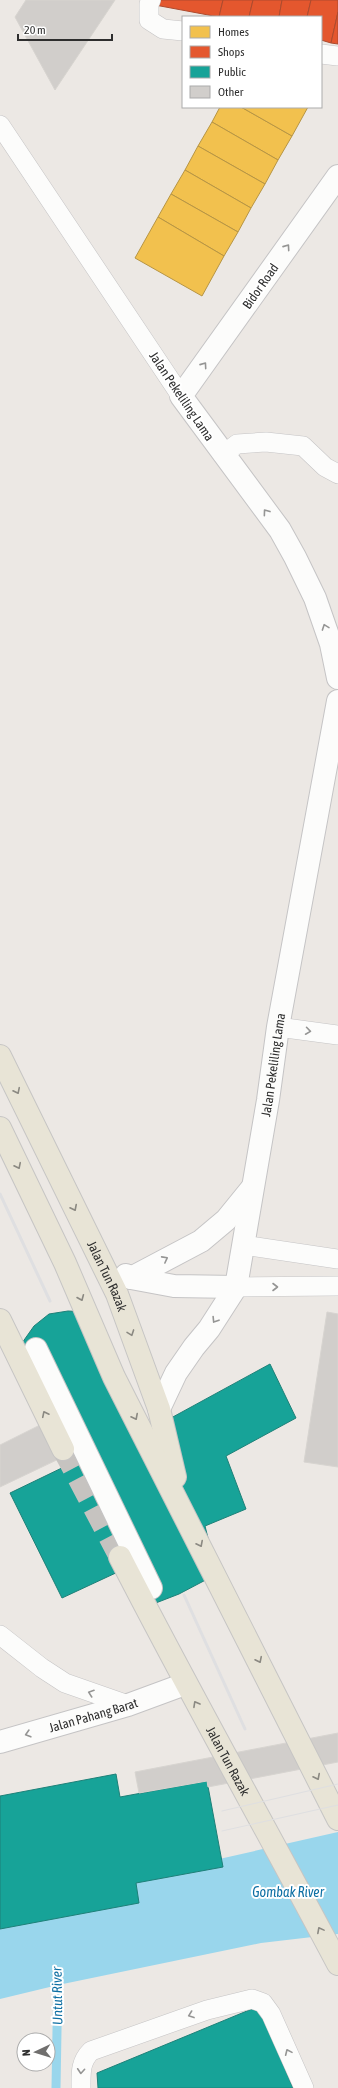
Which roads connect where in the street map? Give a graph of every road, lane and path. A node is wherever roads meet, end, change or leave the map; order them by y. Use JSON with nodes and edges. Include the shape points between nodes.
{"nodes":[{"id":1,"x":151,"y":0,"type":"edge"},
{"id":2,"x":182,"y":31,"type":"edge"},
{"id":3,"x":322,"y":54,"type":"edge"},
{"id":4,"x":338,"y":56,"type":"edge"},
{"id":5,"x":0,"y":125,"type":"edge"},
{"id":6,"x":338,"y":176,"type":"edge"},
{"id":7,"x":181,"y":396,"type":"junction"},
{"id":8,"x":223,"y":455,"type":"junction"},
{"id":9,"x":338,"y":474,"type":"edge"},
{"id":10,"x":338,"y":678,"type":"edge"},
{"id":11,"x":337,"y":711,"type":"edge"},
{"id":12,"x":278,"y":1027,"type":"junction"},
{"id":13,"x":338,"y":1035,"type":"edge"},
{"id":14,"x":0,"y":1056,"type":"edge"},
{"id":15,"x":0,"y":1128,"type":"edge"},
{"id":16,"x":254,"y":1186,"type":"junction"},
{"id":17,"x":243,"y":1246,"type":"junction"},
{"id":18,"x":99,"y":1258,"type":"junction"},
{"id":19,"x":338,"y":1259,"type":"edge"},
{"id":20,"x":131,"y":1278,"type":"junction"},
{"id":21,"x":338,"y":1286,"type":"edge"},
{"id":22,"x":236,"y":1287,"type":"junction"},
{"id":23,"x":0,"y":1320,"type":"edge"},
{"id":24,"x":36,"y":1349,"type":"dead end"},
{"id":25,"x":159,"y":1409,"type":"junction"},
{"id":26,"x":63,"y":1449,"type":"tunnel mouth"},
{"id":27,"x":182,"y":1510,"type":"junction"},
{"id":28,"x":120,"y":1557,"type":"tunnel mouth"},
{"id":29,"x":151,"y":1588,"type":"dead end"},
{"id":30,"x":0,"y":1635,"type":"edge"},
{"id":31,"x":185,"y":1684,"type":"junction"},
{"id":32,"x":128,"y":1705,"type":"junction"},
{"id":33,"x":0,"y":1742,"type":"edge"},
{"id":34,"x":338,"y":1818,"type":"edge"},
{"id":35,"x":338,"y":1964,"type":"edge"},
{"id":36,"x":81,"y":2088,"type":"edge"},
{"id":37,"x":304,"y":2088,"type":"edge"}],
"edges":[{"from":1,"to":2,"type":"lane","via":[[149,20],[163,28]]},
{"from":3,"to":4,"type":"lane"},
{"from":5,"to":7,"type":"lane","name":"Jalan Pekeliling Lama"},
{"from":7,"to":6,"type":"street","name":"Bidor Road","one_way":true},
{"from":7,"to":8,"type":"street","name":"Jalan Pekeliling Lama"},
{"from":8,"to":9,"type":"lane","via":[[238,444],[266,442],[303,446],[325,467]]},
{"from":10,"to":8,"type":"street","name":"Jalan Pekeliling Lama","one_way":true,"via":[[331,644],[315,598],[295,557],[280,530]]},
{"from":11,"to":12,"type":"street","name":"Jalan Pekeliling Lama"},
{"from":12,"to":13,"type":"lane","one_way":true},
{"from":12,"to":16,"type":"street","name":"Jalan Pekeliling Lama"},
{"from":14,"to":18,"type":"main road","name":"Jalan Tun Razak","one_way":true},
{"from":15,"to":27,"type":"main road","name":"Jalan Tun Razak","one_way":true,"via":[[65,1263],[114,1377]]},
{"from":16,"to":17,"type":"street","name":"Jalan Pekeliling Lama"},
{"from":20,"to":16,"type":"street","one_way":true,"via":[[200,1240],[226,1220]]},
{"from":17,"to":19,"type":"lane"},
{"from":17,"to":22,"type":"street","name":"Jalan Pekeliling Lama"},
{"from":18,"to":20,"type":"street"},
{"from":18,"to":25,"type":"main road","name":"Jalan Tun Razak","one_way":true,"via":[[117,1294]]},
{"from":20,"to":22,"type":"street","via":[[174,1286]]},
{"from":22,"to":21,"type":"lane","one_way":true},
{"from":22,"to":25,"type":"street","name":"Jalan Pekeliling Lama","one_way":true,"via":[[176,1373]]},
{"from":26,"to":23,"type":"main road","one_way":true},
{"from":24,"to":29,"type":"street"},
{"from":25,"to":27,"type":"main road","name":"Jalan Tun Razak"},
{"from":27,"to":34,"type":"main road","name":"Jalan Tun Razak","one_way":true},
{"from":28,"to":31,"type":"main road","name":"Jalan Tun Razak"},
{"from":32,"to":30,"type":"lane","one_way":true,"via":[[66,1683]]},
{"from":31,"to":32,"type":"street","name":"Jalan Pahang Barat"},
{"from":35,"to":31,"type":"main road","name":"Jalan Tun Razak","one_way":true},
{"from":32,"to":33,"type":"street","name":"Jalan Pahang Barat","one_way":true},
{"from":37,"to":36,"type":"lane","one_way":true,"via":[[271,2014],[263,2004],[252,1999],[207,2010],[91,2051],[84,2058],[81,2068]]}]}
